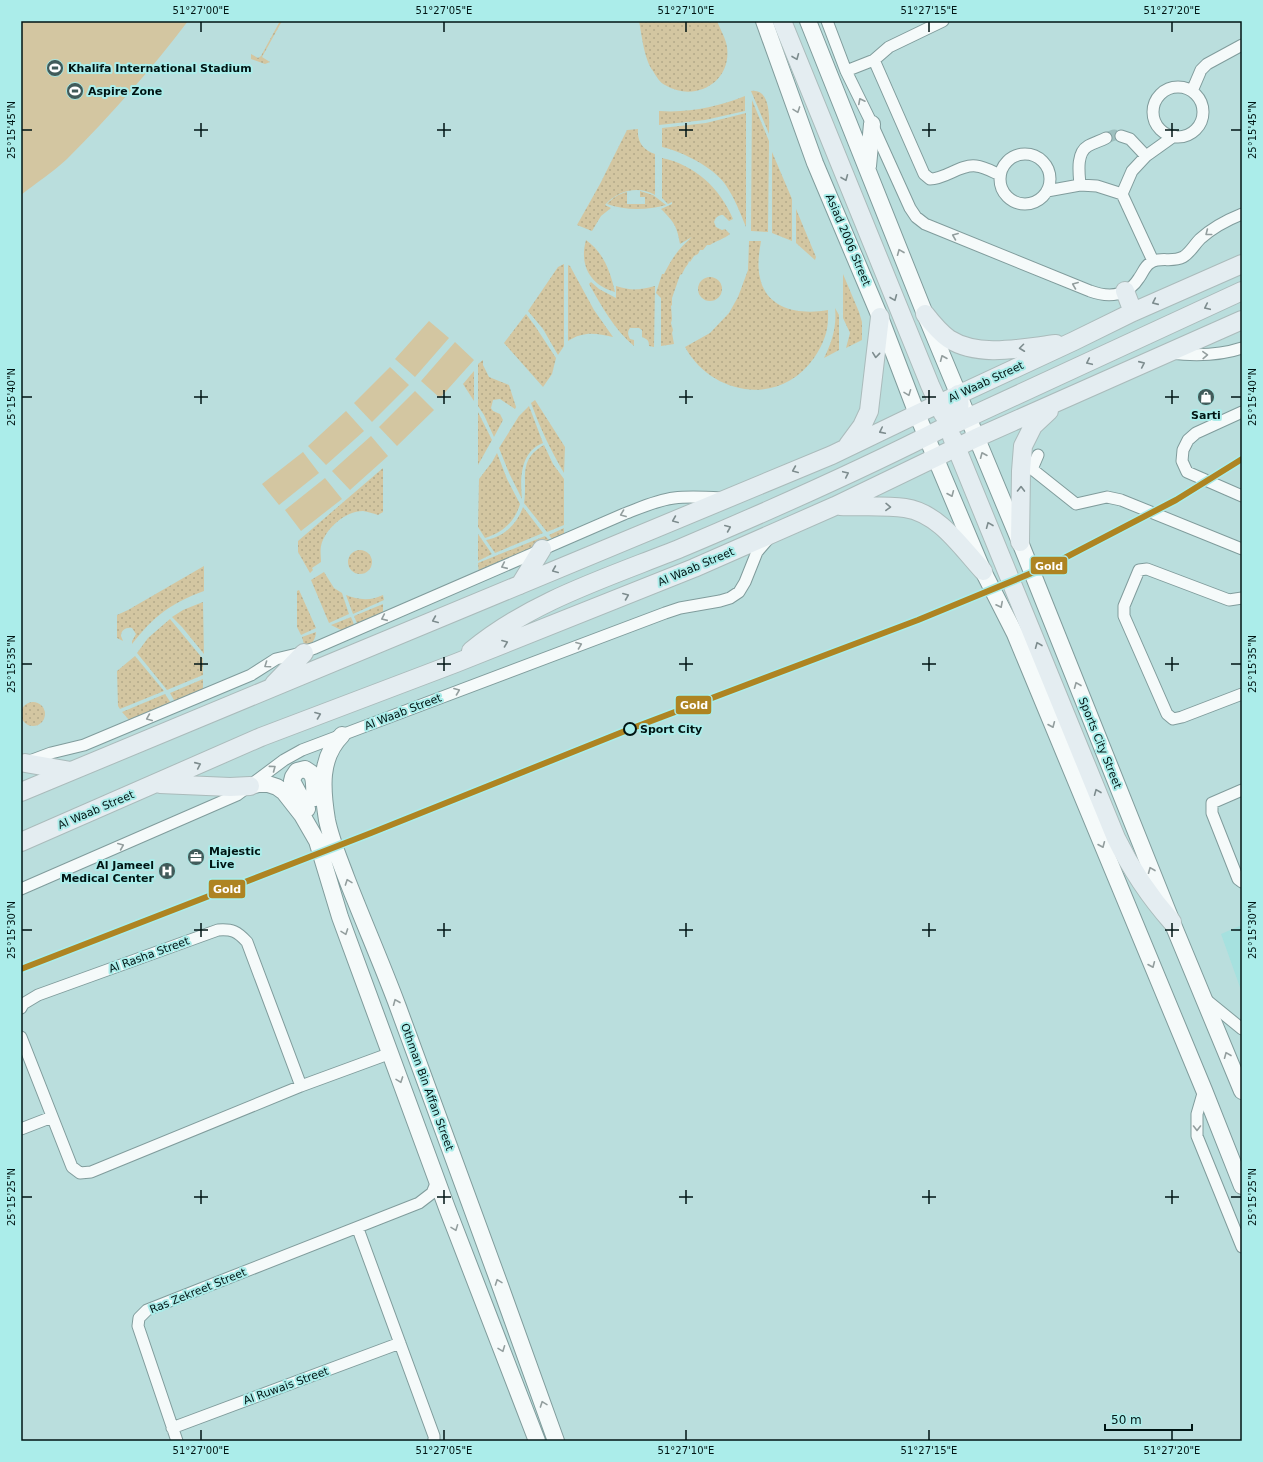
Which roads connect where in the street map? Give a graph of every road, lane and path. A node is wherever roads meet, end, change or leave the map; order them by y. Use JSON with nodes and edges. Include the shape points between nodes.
{"nodes":[{"id":1,"x":764,"y":21,"type":"edge"},
{"id":2,"x":782,"y":21,"type":"edge"},
{"id":3,"x":808,"y":21,"type":"edge"},
{"id":4,"x":827,"y":21,"type":"edge"},
{"id":5,"x":943,"y":21,"type":"edge"},
{"id":6,"x":1242,"y":45,"type":"edge"},
{"id":7,"x":874,"y":60,"type":"junction"},
{"id":8,"x":846,"y":71,"type":"junction"},
{"id":9,"x":1192,"y":90,"type":"junction"},
{"id":10,"x":872,"y":124,"type":"junction"},
{"id":11,"x":1122,"y":136,"type":"tunnel mouth"},
{"id":12,"x":1174,"y":136,"type":"junction"},
{"id":13,"x":1106,"y":138,"type":"tunnel mouth"},
{"id":14,"x":1146,"y":156,"type":"junction"},
{"id":15,"x":868,"y":170,"type":"junction"},
{"id":16,"x":1000,"y":175,"type":"junction"},
{"id":17,"x":1080,"y":185,"type":"junction"},
{"id":18,"x":1046,"y":191,"type":"junction"},
{"id":19,"x":1122,"y":194,"type":"junction"},
{"id":20,"x":1242,"y":214,"type":"edge"},
{"id":21,"x":1153,"y":262,"type":"junction"},
{"id":22,"x":1239,"y":262,"type":"edge"},
{"id":23,"x":1242,"y":291,"type":"edge"},
{"id":24,"x":1119,"y":293,"type":"junction"},
{"id":25,"x":1133,"y":312,"type":"junction"},
{"id":26,"x":925,"y":314,"type":"junction"},
{"id":27,"x":880,"y":317,"type":"junction"},
{"id":28,"x":1242,"y":320,"type":"edge"},
{"id":29,"x":1074,"y":341,"type":"junction"},
{"id":30,"x":1242,"y":348,"type":"edge"},
{"id":31,"x":1167,"y":353,"type":"junction"},
{"id":32,"x":958,"y":394,"type":"junction"},
{"id":33,"x":1068,"y":397,"type":"junction"},
{"id":34,"x":938,"y":404,"type":"junction"},
{"id":35,"x":1242,"y":412,"type":"edge"},
{"id":36,"x":917,"y":414,"type":"junction"},
{"id":37,"x":967,"y":417,"type":"junction"},
{"id":38,"x":948,"y":426,"type":"junction"},
{"id":39,"x":926,"y":437,"type":"junction"},
{"id":40,"x":976,"y":438,"type":"junction"},
{"id":41,"x":957,"y":448,"type":"junction"},
{"id":42,"x":832,"y":456,"type":"junction"},
{"id":43,"x":1038,"y":456,"type":"dead end"},
{"id":44,"x":935,"y":458,"type":"junction"},
{"id":45,"x":1242,"y":496,"type":"edge"},
{"id":46,"x":729,"y":498,"type":"junction"},
{"id":47,"x":835,"y":506,"type":"junction"},
{"id":48,"x":771,"y":535,"type":"junction"},
{"id":49,"x":1020,"y":542,"type":"junction"},
{"id":50,"x":542,"y":549,"type":"junction"},
{"id":51,"x":1242,"y":549,"type":"edge"},
{"id":52,"x":983,"y":570,"type":"junction"},
{"id":53,"x":520,"y":585,"type":"junction"},
{"id":54,"x":1242,"y":598,"type":"edge"},
{"id":55,"x":304,"y":653,"type":"junction"},
{"id":56,"x":456,"y":662,"type":"junction"},
{"id":57,"x":269,"y":689,"type":"junction"},
{"id":58,"x":1242,"y":694,"type":"edge"},
{"id":59,"x":342,"y":735,"type":"junction"},
{"id":60,"x":23,"y":763,"type":"edge"},
{"id":61,"x":71,"y":771,"type":"junction"},
{"id":62,"x":158,"y":783,"type":"junction"},
{"id":63,"x":250,"y":786,"type":"junction"},
{"id":64,"x":1242,"y":790,"type":"edge"},
{"id":65,"x":21,"y":792,"type":"edge"},
{"id":66,"x":324,"y":839,"type":"junction"},
{"id":67,"x":21,"y":842,"type":"edge"},
{"id":68,"x":1242,"y":882,"type":"edge"},
{"id":69,"x":21,"y":889,"type":"edge"},
{"id":70,"x":1172,"y":922,"type":"junction"},
{"id":71,"x":1203,"y":997,"type":"junction"},
{"id":72,"x":21,"y":1008,"type":"edge"},
{"id":73,"x":1242,"y":1029,"type":"edge"},
{"id":74,"x":21,"y":1037,"type":"edge"},
{"id":75,"x":391,"y":1053,"type":"junction"},
{"id":76,"x":300,"y":1086,"type":"junction"},
{"id":77,"x":1204,"y":1090,"type":"junction"},
{"id":78,"x":1242,"y":1091,"type":"edge"},
{"id":79,"x":52,"y":1117,"type":"junction"},
{"id":80,"x":21,"y":1129,"type":"edge"},
{"id":81,"x":437,"y":1181,"type":"junction"},
{"id":82,"x":1242,"y":1186,"type":"edge"},
{"id":83,"x":420,"y":1203,"type":"junction"},
{"id":84,"x":447,"y":1208,"type":"junction"},
{"id":85,"x":358,"y":1229,"type":"junction"},
{"id":86,"x":1242,"y":1247,"type":"edge"},
{"id":87,"x":400,"y":1344,"type":"junction"},
{"id":88,"x":172,"y":1428,"type":"junction"},
{"id":89,"x":177,"y":1441,"type":"edge"},
{"id":90,"x":434,"y":1441,"type":"edge"},
{"id":91,"x":537,"y":1441,"type":"edge"},
{"id":92,"x":556,"y":1441,"type":"edge"}],
"edges":[{"from":1,"to":27,"type":"main road","name":"Asiad 2006 Street","one_way":true,"via":[[815,163]]},
{"from":2,"to":34,"type":"main road","one_way":true},
{"from":3,"to":15,"type":"main road"},
{"from":4,"to":8,"type":"street"},
{"from":5,"to":7,"type":"street","via":[[889,47]]},
{"from":6,"to":9,"type":"street","via":[[1207,64],[1201,70]]},
{"from":7,"to":8,"type":"street"},
{"from":7,"to":16,"type":"street","via":[[924,174],[930,179],[938,179],[976,166]]},
{"from":10,"to":8,"type":"street","one_way":true},
{"from":9,"to":12,"type":"street","via":[[1203,106],[1200,125],[1184,136]]},
{"from":9,"to":12,"type":"street","via":[[1173,88],[1157,99],[1154,117],[1158,126],[1165,133]]},
{"from":10,"to":15,"type":"main road"},
{"from":24,"to":10,"type":"street","one_way":true,"via":[[1097,294],[921,221],[910,208]]},
{"from":11,"to":14,"type":"street","via":[[1130,139]]},
{"from":12,"to":14,"type":"street"},
{"from":13,"to":17,"type":"street","via":[[1086,147],[1082,154],[1079,165]]},
{"from":14,"to":19,"type":"street","via":[[1132,171]]},
{"from":26,"to":15,"type":"main road","one_way":true},
{"from":16,"to":18,"type":"street","via":[[1005,194],[1012,200],[1031,202],[1040,198]]},
{"from":16,"to":18,"type":"street","via":[[1010,159],[1028,154],[1038,157],[1049,172],[1050,182]]},
{"from":17,"to":18,"type":"street"},
{"from":17,"to":19,"type":"street","via":[[1097,186]]},
{"from":19,"to":21,"type":"street"},
{"from":20,"to":21,"type":"street","one_way":true,"via":[[1210,231],[1183,257]]},
{"from":21,"to":24,"type":"street","via":[[1146,267],[1136,283]]},
{"from":22,"to":25,"type":"main road","name":"Al Waab Street","one_way":true},
{"from":23,"to":37,"type":"main road","one_way":true},
{"from":24,"to":25,"type":"main road"},
{"from":25,"to":29,"type":"main road","name":"Al Waab Street"},
{"from":29,"to":26,"type":"main road","one_way":true,"via":[[1012,349],[989,350],[969,347],[943,335]]},
{"from":32,"to":26,"type":"main road","one_way":true},
{"from":27,"to":36,"type":"main road","name":"Asiad 2006 Street","one_way":true},
{"from":27,"to":42,"type":"main road","one_way":true,"via":[[868,415],[856,436]]},
{"from":28,"to":31,"type":"main road","name":"Al Waab Street"},
{"from":29,"to":32,"type":"main road","name":"Al Waab Street"},
{"from":31,"to":30,"type":"street","one_way":true,"via":[[1209,355]]},
{"from":33,"to":31,"type":"main road","name":"Al Waab Street","one_way":true},
{"from":32,"to":34,"type":"main road","name":"Al Waab Street"},
{"from":32,"to":37,"type":"main road","name":"Sports City Street"},
{"from":32,"to":38,"type":"main road","via":[[958,412]]},
{"from":33,"to":40,"type":"main road","name":"Al Waab Street"},
{"from":49,"to":33,"type":"main road","one_way":true,"via":[[1023,446],[1038,420]]},
{"from":34,"to":36,"type":"main road","name":"Al Waab Street"},
{"from":34,"to":38,"type":"main road"},
{"from":35,"to":45,"type":"street","via":[[1196,433],[1188,440],[1183,450],[1182,461],[1187,472]]},
{"from":36,"to":38,"type":"main road","via":[[935,414]]},
{"from":36,"to":39,"type":"main road","name":"Asiad 2006 Street"},
{"from":36,"to":42,"type":"main road","name":"Al Waab Street","one_way":true},
{"from":37,"to":38,"type":"main road"},
{"from":37,"to":40,"type":"main road","name":"Sports City Street"},
{"from":38,"to":39,"type":"main road"},
{"from":38,"to":40,"type":"main road","via":[[962,436]]},
{"from":38,"to":41,"type":"main road"},
{"from":38,"to":44,"type":"main road","via":[[936,438]]},
{"from":39,"to":44,"type":"main road","name":"Asiad 2006 Street"},
{"from":56,"to":39,"type":"main road","one_way":true,"via":[[504,626],[558,597],[766,511]]},
{"from":40,"to":41,"type":"main road","name":"Al Waab Street"},
{"from":49,"to":40,"type":"main road","name":"Sports City Street","one_way":true},
{"from":41,"to":44,"type":"main road","name":"Al Waab Street"},
{"from":70,"to":41,"type":"main road","one_way":true,"via":[[1140,882],[1116,838]]},
{"from":42,"to":46,"type":"main road","name":"Al Waab Street","one_way":true},
{"from":43,"to":51,"type":"street","via":[[1032,469],[1076,504],[1107,497],[1121,500]]},
{"from":44,"to":47,"type":"main road","name":"Al Waab Street"},
{"from":44,"to":52,"type":"main road","one_way":true},
{"from":46,"to":50,"type":"street","name":"Al Waab Street","one_way":true,"via":[[689,497],[659,501]]},
{"from":46,"to":53,"type":"main road","name":"Al Waab Street","one_way":true},
{"from":47,"to":48,"type":"main road","name":"Al Waab Street"},
{"from":47,"to":52,"type":"main road","one_way":true,"via":[[899,507],[918,512],[942,527]]},
{"from":56,"to":48,"type":"main road","name":"Al Waab Street","one_way":true},
{"from":59,"to":48,"type":"street","name":"Al Waab Street","one_way":true,"via":[[664,613],[730,598],[739,592],[757,552]]},
{"from":70,"to":49,"type":"main road","name":"Sports City Street","one_way":true},
{"from":50,"to":53,"type":"main road"},
{"from":50,"to":55,"type":"street","name":"Al Waab Street","one_way":true},
{"from":52,"to":77,"type":"main road","one_way":true,"via":[[1015,634]]},
{"from":53,"to":57,"type":"main road","name":"Al Waab Street","one_way":true},
{"from":54,"to":58,"type":"street","via":[[1228,600],[1147,569],[1139,570],[1124,606],[1124,616],[1167,714],[1173,719],[1182,718]]},
{"from":55,"to":57,"type":"main road"},
{"from":55,"to":60,"type":"street","name":"Al Waab Street","one_way":true,"via":[[276,659],[251,675],[84,745]]},
{"from":62,"to":56,"type":"main road","name":"Al Waab Street","one_way":true,"via":[[261,738]]},
{"from":57,"to":61,"type":"main road","name":"Al Waab Street"},
{"from":63,"to":59,"type":"street","name":"Al Waab Street","one_way":true,"via":[[293,754]]},
{"from":59,"to":66,"type":"main road","name":"Othman Bin Affan Street","via":[[329,751],[324,771]]},
{"from":60,"to":61,"type":"main road"},
{"from":61,"to":65,"type":"main road","name":"Al Waab Street"},
{"from":62,"to":63,"type":"main road"},
{"from":62,"to":67,"type":"main road","name":"Al Waab Street"},
{"from":63,"to":66,"type":"main road","name":"Othman Bin Affan Street","via":[[268,784],[284,792]]},
{"from":69,"to":63,"type":"street","name":"Al Waab Street","one_way":true,"via":[[229,799]]},
{"from":64,"to":68,"type":"street","via":[[1212,803],[1212,813],[1238,879]]},
{"from":66,"to":75,"type":"main road","name":"Othman Bin Affan Street","one_way":true,"via":[[340,917]]},
{"from":92,"to":66,"type":"main road","name":"Othman Bin Affan Street","one_way":true,"via":[[397,1005]]},
{"from":70,"to":71,"type":"main road","name":"Sports City Street"},
{"from":71,"to":73,"type":"street"},
{"from":78,"to":71,"type":"main road","name":"Sports City Street","one_way":true},
{"from":72,"to":76,"type":"street","name":"Al Rasha Street","via":[[38,995],[218,930],[229,929],[240,934],[247,942]]},
{"from":74,"to":79,"type":"street"},
{"from":75,"to":76,"type":"street"},
{"from":75,"to":81,"type":"main road","name":"Othman Bin Affan Street","one_way":true},
{"from":76,"to":79,"type":"street","via":[[91,1172],[80,1173],[72,1167]]},
{"from":77,"to":82,"type":"main road"},
{"from":77,"to":86,"type":"street","one_way":true,"via":[[1197,1114],[1197,1136]]},
{"from":79,"to":80,"type":"street"},
{"from":81,"to":83,"type":"street","name":"Ras Zekreet Street","via":[[432,1193]]},
{"from":81,"to":84,"type":"main road","name":"Othman Bin Affan Street"},
{"from":83,"to":84,"type":"street","name":"Ras Zekreet Street","via":[[439,1203]]},
{"from":83,"to":85,"type":"street","name":"Ras Zekreet Street"},
{"from":84,"to":91,"type":"main road","name":"Othman Bin Affan Street","one_way":true},
{"from":85,"to":87,"type":"street"},
{"from":85,"to":88,"type":"street","name":"Ras Zekreet Street","via":[[148,1310],[139,1318],[138,1326]]},
{"from":87,"to":88,"type":"street","name":"Al Ruwais Street"},
{"from":87,"to":90,"type":"street"},
{"from":88,"to":89,"type":"street","name":"Ras Zekreet Street"}]}
